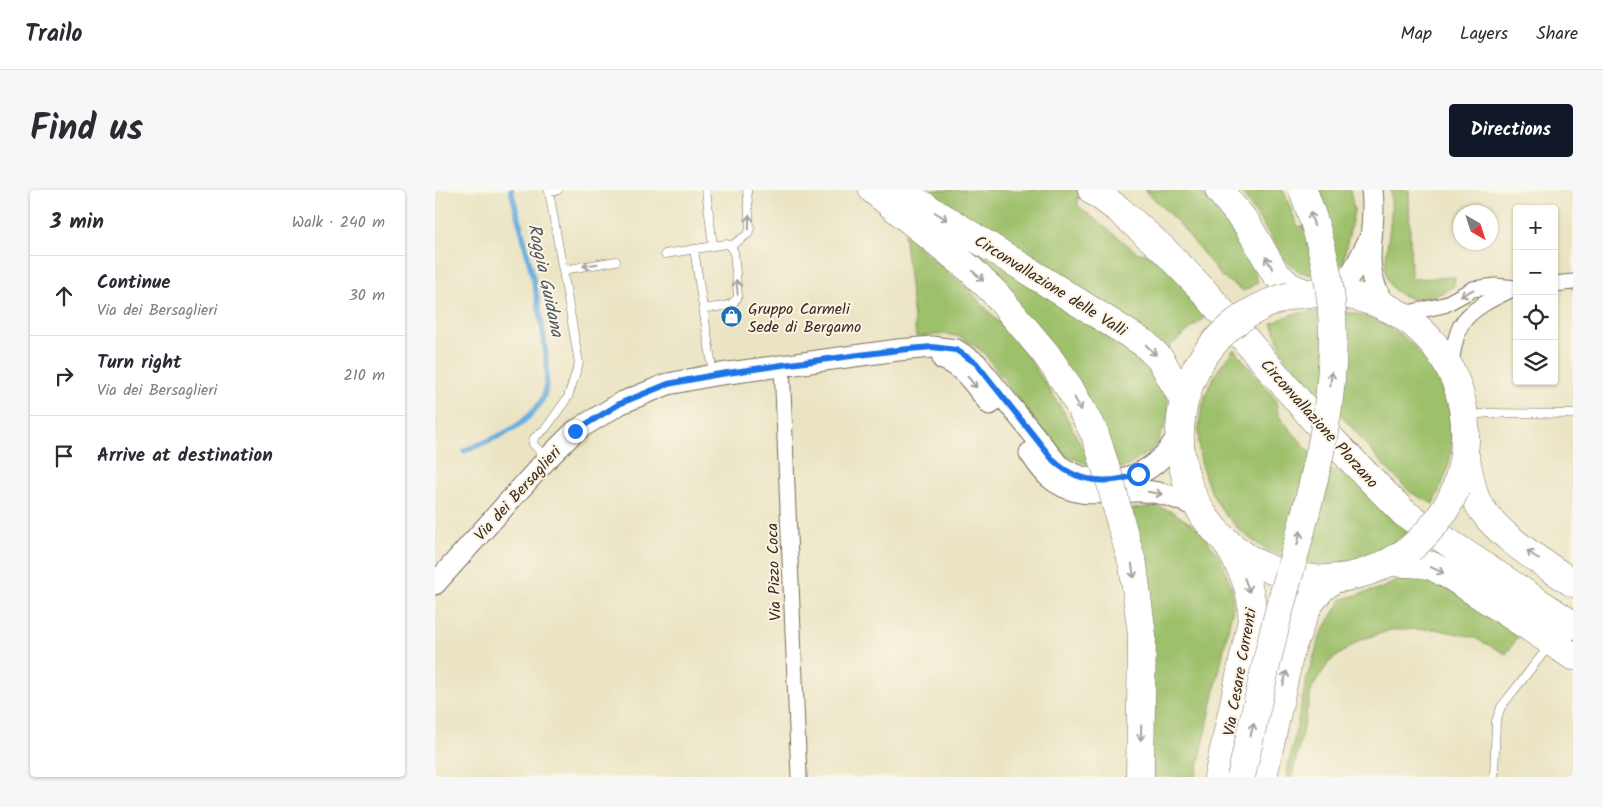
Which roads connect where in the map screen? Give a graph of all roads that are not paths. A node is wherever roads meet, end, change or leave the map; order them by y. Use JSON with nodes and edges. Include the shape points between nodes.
{"nodes":[{"id":1,"x":552,"y":190,"type":"edge"},
{"id":2,"x":705,"y":190,"type":"edge"},
{"id":3,"x":747,"y":190,"type":"edge"},
{"id":4,"x":873,"y":190,"type":"edge"},
{"id":5,"x":899,"y":190,"type":"edge"},
{"id":6,"x":1092,"y":190,"type":"edge"},
{"id":7,"x":1116,"y":190,"type":"edge"},
{"id":8,"x":1219,"y":190,"type":"edge"},
{"id":9,"x":1303,"y":190,"type":"edge"},
{"id":10,"x":1371,"y":190,"type":"edge"},
{"id":11,"x":1370,"y":237,"type":"junction"},
{"id":12,"x":713,"y":246,"type":"junction"},
{"id":13,"x":731,"y":246,"type":"junction"},
{"id":14,"x":694,"y":249,"type":"junction"},
{"id":15,"x":665,"y":254,"type":"dead end"},
{"id":16,"x":616,"y":261,"type":"dead end"},
{"id":17,"x":563,"y":270,"type":"junction"},
{"id":18,"x":1573,"y":282,"type":"edge"},
{"id":19,"x":1558,"y":284,"type":"edge"},
{"id":20,"x":1513,"y":288,"type":"edge"},
{"id":21,"x":1513,"y":289,"type":"edge"},
{"id":22,"x":1310,"y":294,"type":"junction"},
{"id":23,"x":703,"y":308,"type":"junction"},
{"id":24,"x":1390,"y":308,"type":"junction"},
{"id":25,"x":898,"y":350,"type":"junction"},
{"id":26,"x":782,"y":365,"type":"junction"},
{"id":27,"x":1449,"y":367,"type":"junction"},
{"id":28,"x":714,"y":375,"type":"junction"},
{"id":29,"x":1183,"y":401,"type":"junction"},
{"id":30,"x":1573,"y":414,"type":"edge"},
{"id":31,"x":1465,"y":417,"type":"junction"},
{"id":32,"x":1179,"y":433,"type":"junction"},
{"id":33,"x":1465,"y":455,"type":"junction"},
{"id":34,"x":547,"y":459,"type":"junction"},
{"id":35,"x":1199,"y":508,"type":"junction"},
{"id":36,"x":1225,"y":541,"type":"junction"},
{"id":37,"x":1400,"y":556,"type":"junction"},
{"id":38,"x":1335,"y":578,"type":"junction"},
{"id":39,"x":1573,"y":583,"type":"edge"},
{"id":40,"x":435,"y":584,"type":"edge"},
{"id":41,"x":1573,"y":608,"type":"edge"},
{"id":42,"x":1573,"y":625,"type":"edge"},
{"id":43,"x":1562,"y":649,"type":"edge"},
{"id":44,"x":799,"y":777,"type":"edge"},
{"id":45,"x":1140,"y":777,"type":"edge"},
{"id":46,"x":1218,"y":777,"type":"edge"},
{"id":47,"x":1241,"y":777,"type":"edge"},
{"id":48,"x":1263,"y":777,"type":"edge"},
{"id":49,"x":1494,"y":777,"type":"edge"}],
"edges":[{"from":1,"to":17,"type":"lane"},
{"from":2,"to":12,"type":"lane"},
{"from":13,"to":3,"type":"lane","one_way":true,"via":[[751,228]]},
{"from":4,"to":45,"type":"highway","one_way":true,"bridge":true,"via":[[995,293],[1046,354],[1095,434],[1133,565],[1142,635]]},
{"from":5,"to":29,"type":"highway","name":"Circonvallazione delle Valli","one_way":true,"via":[[1145,344],[1161,360]]},
{"from":6,"to":42,"type":"highway","name":"Circonvallazione Plorzano","via":[[1163,249],[1331,439],[1404,513]]},
{"from":7,"to":41,"type":"highway","name":"Circonvallazione Plorzano","via":[[1211,284],[1411,507]]},
{"from":22,"to":8,"type":"highway","one_way":true,"via":[[1289,286],[1275,273],[1247,224]]},
{"from":47,"to":9,"type":"highway","one_way":true,"bridge":true,"via":[[1317,465],[1331,378],[1331,299],[1319,241]]},
{"from":10,"to":11,"type":"street"},
{"from":11,"to":22,"type":"street","via":[[1352,273],[1340,287]]},
{"from":11,"to":24,"type":"street","via":[[1372,279],[1376,291]]},
{"from":12,"to":13,"type":"lane"},
{"from":12,"to":14,"type":"lane"},
{"from":23,"to":13,"type":"lane","one_way":true,"via":[[737,301]]},
{"from":14,"to":15,"type":"lane"},
{"from":14,"to":23,"type":"lane"},
{"from":16,"to":17,"type":"lane","one_way":true},
{"from":17,"to":34,"type":"lane","via":[[579,363],[568,397],[546,428],[534,438],[533,444]]},
{"from":18,"to":19,"type":"street"},
{"from":20,"to":24,"type":"street","one_way":true,"via":[[1473,289],[1444,305],[1409,314]]},
{"from":21,"to":27,"type":"street","via":[[1491,299],[1461,325]]},
{"from":22,"to":24,"type":"highway","via":[[1353,295]]},
{"from":22,"to":29,"type":"highway","bridge":true,"via":[[1267,304],[1235,322],[1215,342],[1196,369]]},
{"from":23,"to":28,"type":"lane"},
{"from":24,"to":27,"type":"highway","via":[[1430,340]]},
{"from":25,"to":26,"type":"street","name":"Via dei Bersaglieri"},
{"from":25,"to":32,"type":"street","name":"Via dei Bersaglieri","via":[[932,347],[956,350],[976,363],[1053,460],[1076,476],[1114,481],[1138,474],[1161,459]]},
{"from":25,"to":35,"type":"street","name":"Via dei Bersaglieri","one_way":true,"via":[[944,360],[962,369],[1048,476],[1059,485],[1075,492],[1093,494],[1155,492]]},
{"from":26,"to":28,"type":"street","name":"Via dei Bersaglieri"},
{"from":26,"to":44,"type":"street","name":"Via Pizzo Coca"},
{"from":27,"to":31,"type":"highway"},
{"from":28,"to":34,"type":"street","name":"Via dei Bersaglieri","via":[[668,384],[621,403],[575,431]]},
{"from":29,"to":32,"type":"highway"},
{"from":30,"to":31,"type":"lane","via":[[1488,413]]},
{"from":31,"to":33,"type":"highway"},
{"from":32,"to":35,"type":"highway","via":[[1183,470]]},
{"from":33,"to":37,"type":"highway","bridge":true,"via":[[1448,506],[1435,524]]},
{"from":39,"to":33,"type":"highway","one_way":true,"via":[[1490,520],[1475,497]]},
{"from":34,"to":40,"type":"street","name":"Via dei Bersaglieri"},
{"from":35,"to":36,"type":"highway"},
{"from":36,"to":38,"type":"highway","via":[[1254,562],[1278,572],[1302,578]]},
{"from":36,"to":46,"type":"highway","name":"Via Cesare Correnti","one_way":true,"via":[[1239,564],[1253,606]]},
{"from":37,"to":38,"type":"highway","via":[[1367,572]]},
{"from":37,"to":43,"type":"highway","one_way":true,"via":[[1413,563],[1432,566],[1469,586]]},
{"from":48,"to":38,"type":"highway","one_way":true,"via":[[1291,652],[1301,622],[1309,604]]},
{"from":43,"to":49,"type":"lane","via":[[1501,707],[1496,721]]}]}
